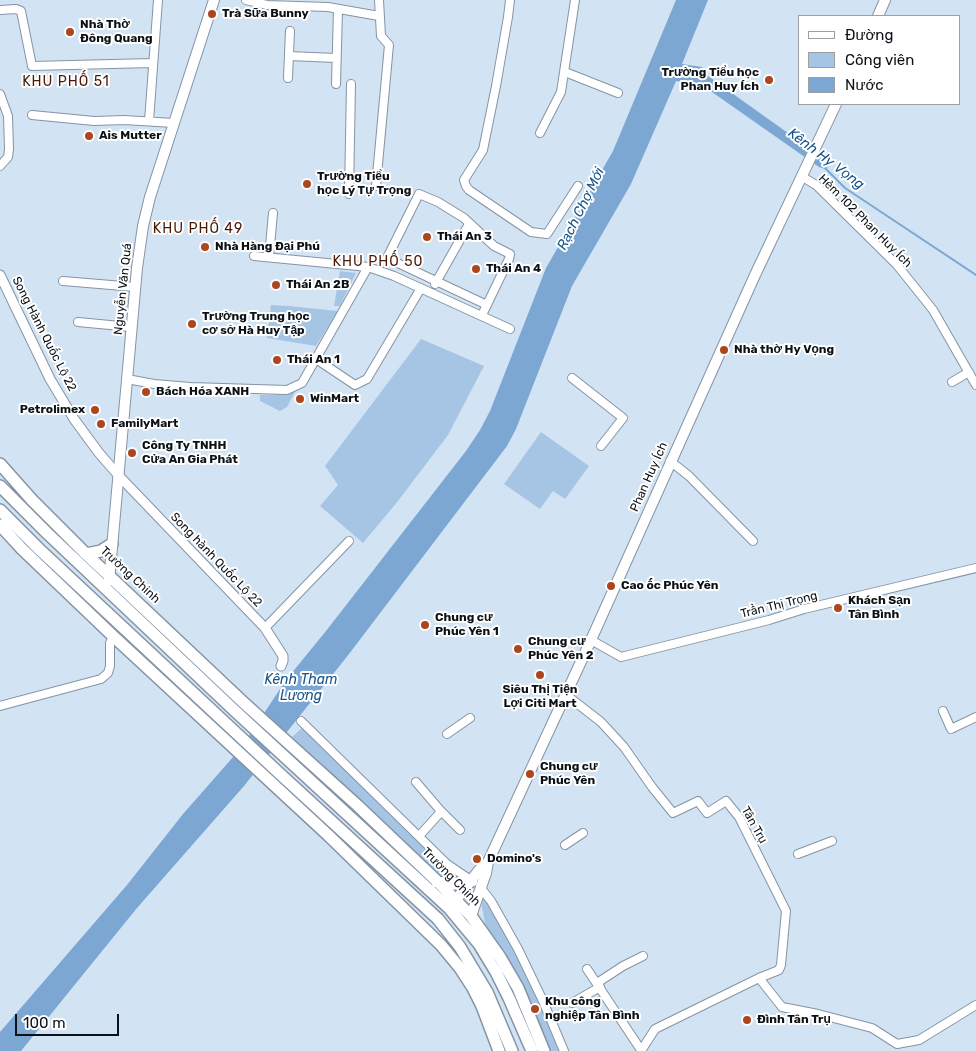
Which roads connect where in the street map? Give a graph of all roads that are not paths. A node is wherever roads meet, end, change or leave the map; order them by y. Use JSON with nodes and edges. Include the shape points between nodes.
{"nodes":[{"id":1,"x":158,"y":0,"type":"edge"},
{"id":2,"x":214,"y":0,"type":"edge"},
{"id":3,"x":246,"y":0,"type":"edge"},
{"id":4,"x":379,"y":0,"type":"edge"},
{"id":5,"x":510,"y":0,"type":"edge"},
{"id":6,"x":575,"y":0,"type":"edge"},
{"id":7,"x":885,"y":0,"type":"edge"},
{"id":8,"x":338,"y":9,"type":"junction"},
{"id":9,"x":0,"y":10,"type":"edge"},
{"id":10,"x":878,"y":15,"type":"edge"},
{"id":11,"x":380,"y":16,"type":"junction"},
{"id":12,"x":290,"y":31,"type":"dead end"},
{"id":13,"x":289,"y":56,"type":"junction"},
{"id":14,"x":336,"y":58,"type":"junction"},
{"id":15,"x":152,"y":64,"type":"junction"},
{"id":16,"x":565,"y":72,"type":"junction"},
{"id":17,"x":288,"y":78,"type":"dead end"},
{"id":18,"x":336,"y":84,"type":"dead end"},
{"id":19,"x":351,"y":84,"type":"dead end"},
{"id":20,"x":618,"y":93,"type":"dead end"},
{"id":21,"x":0,"y":94,"type":"edge"},
{"id":22,"x":836,"y":105,"type":"edge"},
{"id":23,"x":32,"y":115,"type":"dead end"},
{"id":24,"x":149,"y":122,"type":"junction"},
{"id":25,"x":174,"y":123,"type":"junction"},
{"id":26,"x":540,"y":133,"type":"dead end"},
{"id":27,"x":0,"y":166,"type":"edge"},
{"id":28,"x":802,"y":174,"type":"junction"},
{"id":29,"x":376,"y":186,"type":"dead end"},
{"id":30,"x":578,"y":186,"type":"dead end"},
{"id":31,"x":348,"y":194,"type":"dead end"},
{"id":32,"x":273,"y":213,"type":"dead end"},
{"id":33,"x":469,"y":224,"type":"junction"},
{"id":34,"x":254,"y":256,"type":"dead end"},
{"id":35,"x":269,"y":257,"type":"junction"},
{"id":36,"x":368,"y":267,"type":"junction"},
{"id":37,"x":0,"y":275,"type":"edge"},
{"id":38,"x":63,"y":281,"type":"dead end"},
{"id":39,"x":437,"y":281,"type":"junction"},
{"id":40,"x":135,"y":287,"type":"junction"},
{"id":41,"x":420,"y":288,"type":"junction"},
{"id":42,"x":431,"y":292,"type":"junction"},
{"id":43,"x":487,"y":304,"type":"junction"},
{"id":44,"x":482,"y":315,"type":"junction"},
{"id":45,"x":78,"y":322,"type":"dead end"},
{"id":46,"x":132,"y":327,"type":"junction"},
{"id":47,"x":510,"y":330,"type":"dead end"},
{"id":48,"x":316,"y":359,"type":"junction"},
{"id":49,"x":969,"y":372,"type":"junction"},
{"id":50,"x":572,"y":378,"type":"dead end"},
{"id":51,"x":127,"y":379,"type":"junction"},
{"id":52,"x":952,"y":382,"type":"dead end"},
{"id":53,"x":976,"y":385,"type":"edge"},
{"id":54,"x":601,"y":446,"type":"dead end"},
{"id":55,"x":670,"y":462,"type":"junction"},
{"id":56,"x":0,"y":464,"type":"edge"},
{"id":57,"x":119,"y":476,"type":"junction"},
{"id":58,"x":0,"y":486,"type":"edge"},
{"id":59,"x":0,"y":510,"type":"edge"},
{"id":60,"x":0,"y":525,"type":"edge"},
{"id":61,"x":349,"y":541,"type":"dead end"},
{"id":62,"x":753,"y":541,"type":"dead end"},
{"id":63,"x":112,"y":544,"type":"junction"},
{"id":64,"x":86,"y":554,"type":"junction"},
{"id":65,"x":976,"y":568,"type":"edge"},
{"id":66,"x":109,"y":574,"type":"junction"},
{"id":67,"x":108,"y":590,"type":"junction"},
{"id":68,"x":265,"y":628,"type":"junction"},
{"id":69,"x":113,"y":636,"type":"junction"},
{"id":70,"x":591,"y":640,"type":"junction"},
{"id":71,"x":280,"y":666,"type":"dead end"},
{"id":72,"x":565,"y":694,"type":"junction"},
{"id":73,"x":0,"y":706,"type":"edge"},
{"id":74,"x":239,"y":707,"type":"junction"},
{"id":75,"x":943,"y":711,"type":"dead end"},
{"id":76,"x":976,"y":717,"type":"edge"},
{"id":77,"x":470,"y":718,"type":"dead end"},
{"id":78,"x":301,"y":721,"type":"dead end"},
{"id":79,"x":447,"y":734,"type":"dead end"},
{"id":80,"x":416,"y":782,"type":"dead end"},
{"id":81,"x":357,"y":805,"type":"junction"},
{"id":82,"x":440,"y":810,"type":"junction"},
{"id":83,"x":348,"y":815,"type":"junction"},
{"id":84,"x":336,"y":826,"type":"junction"},
{"id":85,"x":460,"y":830,"type":"dead end"},
{"id":86,"x":583,"y":832,"type":"dead end"},
{"id":87,"x":328,"y":835,"type":"junction"},
{"id":88,"x":419,"y":836,"type":"junction"},
{"id":89,"x":832,"y":841,"type":"dead end"},
{"id":90,"x":565,"y":846,"type":"dead end"},
{"id":91,"x":798,"y":854,"type":"dead end"},
{"id":92,"x":413,"y":876,"type":"junction"},
{"id":93,"x":439,"y":883,"type":"junction"},
{"id":94,"x":476,"y":884,"type":"junction"},
{"id":95,"x":452,"y":904,"type":"junction"},
{"id":96,"x":438,"y":919,"type":"junction"},
{"id":97,"x":467,"y":920,"type":"junction"},
{"id":98,"x":426,"y":929,"type":"junction"},
{"id":99,"x":451,"y":936,"type":"junction"},
{"id":100,"x":441,"y":944,"type":"junction"},
{"id":101,"x":642,"y":956,"type":"dead end"},
{"id":102,"x":587,"y":969,"type":"dead end"},
{"id":103,"x":759,"y":978,"type":"junction"},
{"id":104,"x":599,"y":985,"type":"junction"},
{"id":105,"x":572,"y":1003,"type":"dead end"},
{"id":106,"x":976,"y":1005,"type":"edge"},
{"id":107,"x":498,"y":1051,"type":"edge"},
{"id":108,"x":512,"y":1051,"type":"edge"},
{"id":109,"x":532,"y":1051,"type":"edge"},
{"id":110,"x":544,"y":1051,"type":"edge"},
{"id":111,"x":564,"y":1051,"type":"edge"},
{"id":112,"x":641,"y":1051,"type":"edge"}],
"edges":[{"from":1,"to":15,"type":"street"},
{"from":2,"to":25,"type":"main road","name":"Nguyễn Văn Quá"},
{"from":3,"to":8,"type":"street"},
{"from":4,"to":11,"type":"street"},
{"from":5,"to":30,"type":"street","via":[[483,150],[464,180],[466,186],[531,232],[548,234]]},
{"from":6,"to":16,"type":"street"},
{"from":7,"to":10,"type":"main road"},
{"from":8,"to":11,"type":"street"},
{"from":8,"to":14,"type":"street"},
{"from":9,"to":15,"type":"street","via":[[16,8],[21,11],[32,66]]},
{"from":11,"to":29,"type":"street","via":[[381,36],[389,45]]},
{"from":12,"to":13,"type":"street"},
{"from":13,"to":14,"type":"street"},
{"from":13,"to":17,"type":"street"},
{"from":14,"to":18,"type":"street"},
{"from":15,"to":24,"type":"street"},
{"from":16,"to":20,"type":"street"},
{"from":16,"to":26,"type":"street","via":[[561,92]]},
{"from":19,"to":31,"type":"street"},
{"from":21,"to":27,"type":"street","via":[[8,116],[9,149]]},
{"from":22,"to":28,"type":"main road","name":"Phan Huy Ích"},
{"from":23,"to":24,"type":"street"},
{"from":24,"to":25,"type":"street"},
{"from":25,"to":40,"type":"main road","name":"Nguyễn Văn Quá","via":[[144,222]]},
{"from":28,"to":49,"type":"street","name":"Hẻm 102 Phan Huy Ích","via":[[897,265],[932,310]]},
{"from":28,"to":55,"type":"main road","name":"Phan Huy Ích"},
{"from":32,"to":35,"type":"street"},
{"from":33,"to":39,"type":"street"},
{"from":33,"to":39,"type":"street","via":[[438,202],[419,194],[387,258]]},
{"from":33,"to":43,"type":"street","via":[[494,246],[510,254]]},
{"from":34,"to":35,"type":"street"},
{"from":35,"to":36,"type":"street"},
{"from":36,"to":41,"type":"street"},
{"from":36,"to":48,"type":"street"},
{"from":37,"to":57,"type":"street","name":"Song Hành Quốc Lộ 22","via":[[50,379],[74,419]]},
{"from":38,"to":40,"type":"street"},
{"from":39,"to":42,"type":"street"},
{"from":39,"to":43,"type":"street"},
{"from":40,"to":46,"type":"main road","name":"Nguyễn Văn Quá"},
{"from":41,"to":42,"type":"street"},
{"from":41,"to":48,"type":"street","via":[[368,379],[355,385]]},
{"from":42,"to":44,"type":"street"},
{"from":43,"to":44,"type":"street"},
{"from":44,"to":47,"type":"street"},
{"from":45,"to":46,"type":"street"},
{"from":46,"to":51,"type":"main road","name":"Nguyễn Văn Quá"},
{"from":48,"to":51,"type":"street","via":[[302,383],[287,390],[190,387]]},
{"from":49,"to":52,"type":"street"},
{"from":49,"to":53,"type":"street","name":"Hẻm 102 Phan Huy Ích"},
{"from":50,"to":54,"type":"street","via":[[623,418]]},
{"from":51,"to":57,"type":"main road","name":"Nguyễn Văn Quá"},
{"from":55,"to":62,"type":"street","via":[[689,476]]},
{"from":55,"to":70,"type":"main road","name":"Phan Huy Ích"},
{"from":56,"to":64,"type":"main road","name":"Trường Chinh"},
{"from":57,"to":63,"type":"main road","name":"Nguyễn Văn Quá"},
{"from":57,"to":68,"type":"street","name":"Song hành Quốc Lộ 22"},
{"from":58,"to":67,"type":"main road","name":"Trường Chinh"},
{"from":59,"to":84,"type":"main road"},
{"from":60,"to":69,"type":"main road"},
{"from":61,"to":68,"type":"street"},
{"from":63,"to":64,"type":"main road","via":[[101,551]]},
{"from":63,"to":66,"type":"main road","name":"Nguyễn Văn Quá"},
{"from":64,"to":66,"type":"main road","name":"Trường Chinh"},
{"from":65,"to":70,"type":"street","name":"Trần Thị Trọng","via":[[621,657]]},
{"from":66,"to":67,"type":"main road","name":"Nguyễn Văn Quá"},
{"from":66,"to":74,"type":"main road","name":"Trường Chinh"},
{"from":67,"to":74,"type":"main road","name":"Trường Chinh"},
{"from":68,"to":71,"type":"street","name":"Song hành Quốc Lộ 22","via":[[283,656]]},
{"from":69,"to":73,"type":"street","via":[[110,666],[101,679]]},
{"from":69,"to":87,"type":"main road"},
{"from":70,"to":72,"type":"main road","name":"Phan Huy Ích"},
{"from":72,"to":94,"type":"main road","name":"Phan Huy Ích","via":[[488,862],[479,870]]},
{"from":72,"to":103,"type":"street","name":"Tân Trụ","via":[[600,722],[624,747],[674,813],[698,801],[707,813],[726,801],[739,817],[786,911],[779,970]]},
{"from":74,"to":81,"type":"main road","name":"Trường Chinh","via":[[299,753]]},
{"from":74,"to":83,"type":"main road","name":"Trường Chinh"},
{"from":75,"to":76,"type":"street","via":[[951,729]]},
{"from":77,"to":79,"type":"street"},
{"from":78,"to":88,"type":"street","name":"Trường Chinh"},
{"from":80,"to":82,"type":"street"},
{"from":81,"to":83,"type":"main road"},
{"from":81,"to":93,"type":"main road","name":"Trường Chinh"},
{"from":82,"to":85,"type":"street"},
{"from":82,"to":88,"type":"street"},
{"from":83,"to":92,"type":"main road","name":"Trường Chinh"},
{"from":84,"to":87,"type":"main road"},
{"from":84,"to":96,"type":"main road"},
{"from":86,"to":90,"type":"street"},
{"from":87,"to":98,"type":"main road"},
{"from":88,"to":94,"type":"street","name":"Trường Chinh","via":[[447,864]]},
{"from":89,"to":91,"type":"street"},
{"from":92,"to":93,"type":"main road"},
{"from":92,"to":95,"type":"main road","name":"Trường Chinh"},
{"from":93,"to":94,"type":"main road"},
{"from":93,"to":95,"type":"main road","name":"Trường Chinh"},
{"from":94,"to":95,"type":"main road"},
{"from":94,"to":97,"type":"main road"},
{"from":94,"to":111,"type":"street","name":"Trường Chinh","via":[[491,901],[518,949]]},
{"from":95,"to":96,"type":"main road"},
{"from":95,"to":97,"type":"main road","name":"Trường Chinh"},
{"from":96,"to":98,"type":"main road"},
{"from":96,"to":99,"type":"main road"},
{"from":97,"to":99,"type":"main road"},
{"from":97,"to":109,"type":"main road","name":"Trường Chinh","via":[[510,998]]},
{"from":97,"to":110,"type":"main road","name":"Trường Chinh","via":[[500,957],[518,988]]},
{"from":98,"to":100,"type":"main road"},
{"from":99,"to":100,"type":"main road"},
{"from":99,"to":108,"type":"main road","via":[[487,992]]},
{"from":100,"to":107,"type":"main road","via":[[473,988]]},
{"from":101,"to":104,"type":"street"},
{"from":102,"to":104,"type":"street"},
{"from":103,"to":106,"type":"street","via":[[782,1007],[872,1028],[897,1044],[919,1040]]},
{"from":103,"to":112,"type":"street","via":[[655,1028]]},
{"from":104,"to":105,"type":"street"},
{"from":104,"to":112,"type":"street"}]}
